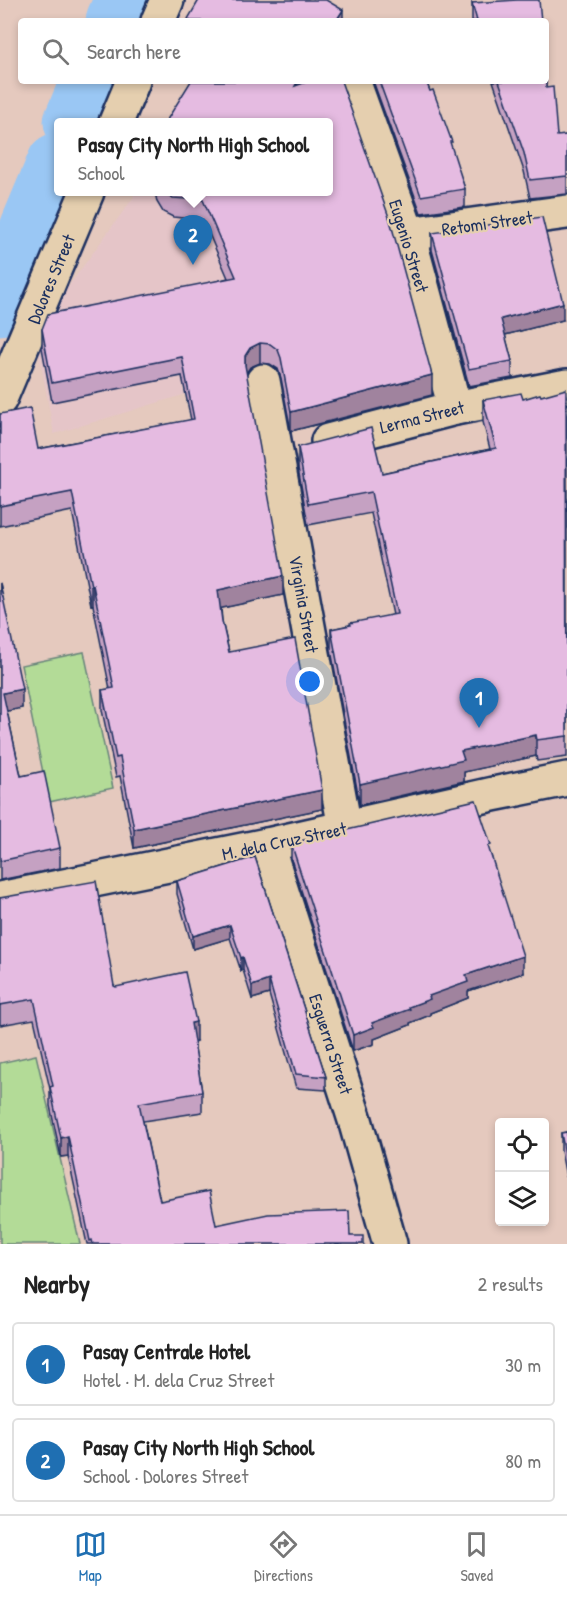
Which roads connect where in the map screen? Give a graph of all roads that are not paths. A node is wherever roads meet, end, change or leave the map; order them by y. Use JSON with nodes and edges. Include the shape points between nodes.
{"nodes":[{"id":1,"x":167,"y":0,"type":"edge"},
{"id":2,"x":159,"y":18,"type":"edge"},
{"id":3,"x":132,"y":84,"type":"edge"},
{"id":4,"x":355,"y":86,"type":"dead end"},
{"id":5,"x":118,"y":118,"type":"edge"},
{"id":6,"x":85,"y":196,"type":"edge"},
{"id":7,"x":567,"y":212,"type":"edge"},
{"id":8,"x":408,"y":234,"type":"junction"},
{"id":9,"x":263,"y":381,"type":"dead end"},
{"id":10,"x":567,"y":386,"type":"edge"},
{"id":11,"x":0,"y":399,"type":"edge"},
{"id":12,"x":455,"y":408,"type":"junction"},
{"id":13,"x":277,"y":454,"type":"junction"},
{"id":14,"x":567,"y":779,"type":"edge"},
{"id":15,"x":345,"y":828,"type":"junction"},
{"id":16,"x":267,"y":845,"type":"junction"},
{"id":17,"x":0,"y":899,"type":"edge"},
{"id":18,"x":390,"y":1244,"type":"edge"}],
"edges":[{"from":1,"to":2,"type":"street"},
{"from":3,"to":5,"type":"street"},
{"from":4,"to":8,"type":"street","name":"Eugenio Street"},
{"from":6,"to":11,"type":"street","name":"Dolores Street"},
{"from":7,"to":8,"type":"street","name":"Retomi Street"},
{"from":8,"to":12,"type":"street","name":"Eugenio Street"},
{"from":9,"to":13,"type":"street","name":"Virginia Street"},
{"from":10,"to":12,"type":"street","name":"Lerma Street"},
{"from":12,"to":13,"type":"street","name":"Lerma Street"},
{"from":13,"to":15,"type":"street","name":"Virginia Street"},
{"from":14,"to":15,"type":"street","name":"M. dela Cruz Street"},
{"from":15,"to":16,"type":"street","name":"M. dela Cruz Street"},
{"from":16,"to":17,"type":"street","name":"M. dela Cruz Street"},
{"from":16,"to":18,"type":"street","name":"Esguerra Street","via":[[355,1119]]}]}
